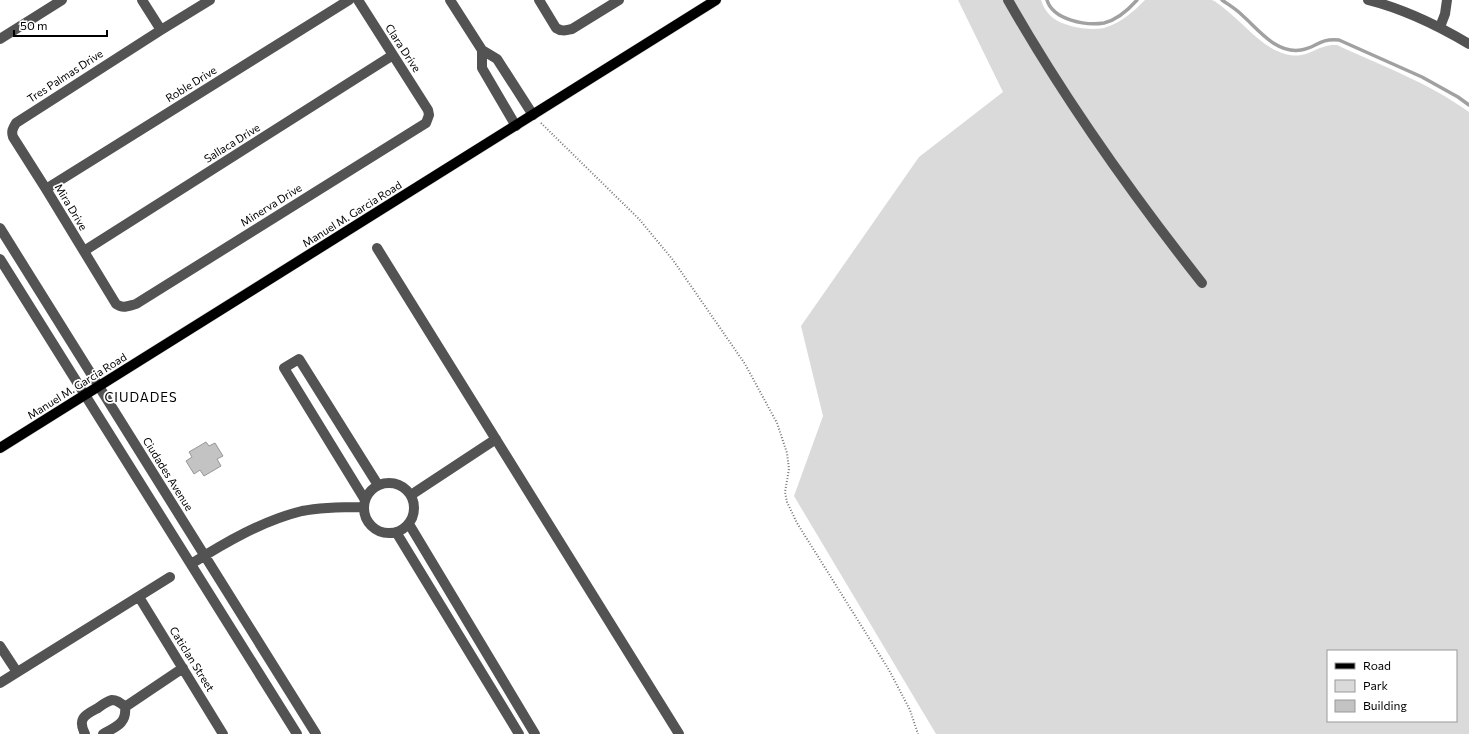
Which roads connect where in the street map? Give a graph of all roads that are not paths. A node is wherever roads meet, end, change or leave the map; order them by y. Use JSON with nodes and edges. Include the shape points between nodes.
{"nodes":[{"id":1,"x":62,"y":0,"type":"edge"},
{"id":2,"x":142,"y":0,"type":"edge"},
{"id":3,"x":210,"y":0,"type":"edge"},
{"id":4,"x":349,"y":0,"type":"edge"},
{"id":5,"x":358,"y":0,"type":"edge"},
{"id":6,"x":450,"y":0,"type":"edge"},
{"id":7,"x":539,"y":0,"type":"edge"},
{"id":8,"x":619,"y":0,"type":"edge"},
{"id":9,"x":716,"y":0,"type":"edge"},
{"id":10,"x":1008,"y":0,"type":"edge"},
{"id":11,"x":1368,"y":0,"type":"edge"},
{"id":12,"x":1447,"y":0,"type":"edge"},
{"id":13,"x":1392,"y":3,"type":"edge"},
{"id":14,"x":1440,"y":27,"type":"junction"},
{"id":15,"x":160,"y":30,"type":"junction"},
{"id":16,"x":0,"y":39,"type":"edge"},
{"id":17,"x":1469,"y":44,"type":"edge"},
{"id":18,"x":482,"y":50,"type":"junction"},
{"id":19,"x":394,"y":55,"type":"junction"},
{"id":20,"x":428,"y":110,"type":"joint"},
{"id":21,"x":533,"y":114,"type":"junction"},
{"id":22,"x":16,"y":123,"type":"joint"},
{"id":23,"x":516,"y":126,"type":"junction"},
{"id":24,"x":46,"y":189,"type":"junction"},
{"id":25,"x":0,"y":228,"type":"edge"},
{"id":26,"x":377,"y":248,"type":"dead end"},
{"id":27,"x":84,"y":251,"type":"junction"},
{"id":28,"x":0,"y":260,"type":"edge"},
{"id":29,"x":1202,"y":282,"type":"dead end"},
{"id":30,"x":116,"y":304,"type":"joint"},
{"id":31,"x":99,"y":386,"type":"junction"},
{"id":32,"x":86,"y":395,"type":"junction"},
{"id":33,"x":496,"y":439,"type":"junction"},
{"id":34,"x":0,"y":448,"type":"edge"},
{"id":35,"x":378,"y":485,"type":"junction"},
{"id":36,"x":411,"y":495,"type":"junction"},
{"id":37,"x":365,"y":504,"type":"junction"},
{"id":38,"x":409,"y":524,"type":"junction"},
{"id":39,"x":396,"y":532,"type":"junction"},
{"id":40,"x":205,"y":556,"type":"junction"},
{"id":41,"x":191,"y":564,"type":"junction"},
{"id":42,"x":170,"y":577,"type":"dead end"},
{"id":43,"x":139,"y":597,"type":"junction"},
{"id":44,"x":0,"y":646,"type":"edge"},
{"id":45,"x":183,"y":668,"type":"junction"},
{"id":46,"x":17,"y":672,"type":"junction"},
{"id":47,"x":0,"y":683,"type":"edge"},
{"id":48,"x":125,"y":707,"type":"junction"},
{"id":49,"x":85,"y":734,"type":"edge"},
{"id":50,"x":103,"y":734,"type":"edge"},
{"id":51,"x":223,"y":734,"type":"edge"},
{"id":52,"x":297,"y":734,"type":"edge"},
{"id":53,"x":316,"y":734,"type":"edge"},
{"id":54,"x":519,"y":734,"type":"edge"},
{"id":55,"x":535,"y":734,"type":"edge"},
{"id":56,"x":679,"y":734,"type":"edge"}],
"edges":[{"from":1,"to":16,"type":"street"},
{"from":2,"to":15,"type":"street"},
{"from":3,"to":15,"type":"street","name":"Tres Palmas Drive"},
{"from":4,"to":24,"type":"street","name":"Roble Drive"},
{"from":5,"to":19,"type":"street","name":"Clara Drive"},
{"from":6,"to":18,"type":"street"},
{"from":7,"to":8,"type":"street","via":[[556,28],[560,30],[572,29]]},
{"from":9,"to":21,"type":"main road","name":"Manuel M. Garcia Road"},
{"from":10,"to":29,"type":"street","via":[[1112,164]]},
{"from":11,"to":13,"type":"street"},
{"from":12,"to":14,"type":"street"},
{"from":13,"to":14,"type":"street"},
{"from":14,"to":17,"type":"street"},
{"from":15,"to":22,"type":"street","name":"Tres Palmas Drive"},
{"from":18,"to":21,"type":"street","via":[[496,59]]},
{"from":18,"to":23,"type":"street","via":[[482,68]]},
{"from":19,"to":20,"type":"street","name":"Clara Drive"},
{"from":19,"to":27,"type":"street","name":"Sallaca Drive"},
{"from":20,"to":30,"type":"street","name":"Minerva Drive","via":[[426,124],[136,304],[127,307]]},
{"from":21,"to":23,"type":"main road","name":"Manuel M. Garcia Road"},
{"from":22,"to":24,"type":"street","name":"Mira Drive","via":[[12,132],[13,137]]},
{"from":23,"to":31,"type":"main road","name":"Manuel M. Garcia Road"},
{"from":24,"to":27,"type":"street","name":"Mira Drive"},
{"from":25,"to":31,"type":"street","name":"Ciudades Avenue"},
{"from":26,"to":33,"type":"street"},
{"from":27,"to":30,"type":"street","name":"Mira Drive"},
{"from":28,"to":32,"type":"street"},
{"from":31,"to":32,"type":"main road","name":"Manuel M. Garcia Road"},
{"from":31,"to":40,"type":"street","name":"Ciudades Avenue"},
{"from":32,"to":34,"type":"main road","name":"Manuel M. Garcia Road"},
{"from":32,"to":41,"type":"street"},
{"from":33,"to":36,"type":"street"},
{"from":33,"to":56,"type":"street"},
{"from":35,"to":36,"type":"street","via":[[396,484]]},
{"from":35,"to":37,"type":"street"},
{"from":35,"to":37,"type":"street","via":[[299,358],[284,368]]},
{"from":36,"to":38,"type":"street","via":[[415,507]]},
{"from":37,"to":39,"type":"street","via":[[366,519],[374,528],[384,533]]},
{"from":37,"to":40,"type":"street","via":[[304,511],[277,518]]},
{"from":38,"to":39,"type":"street"},
{"from":38,"to":55,"type":"street"},
{"from":39,"to":54,"type":"street"},
{"from":40,"to":41,"type":"street"},
{"from":40,"to":53,"type":"street","name":"Ciudades Avenue"},
{"from":41,"to":52,"type":"street"},
{"from":42,"to":43,"type":"street"},
{"from":43,"to":45,"type":"street","name":"Caticlan Street"},
{"from":43,"to":46,"type":"street"},
{"from":44,"to":46,"type":"street"},
{"from":45,"to":48,"type":"street"},
{"from":45,"to":51,"type":"street","name":"Caticlan Street"},
{"from":46,"to":47,"type":"street"},
{"from":48,"to":49,"type":"street","via":[[120,702],[112,700],[85,715],[82,728]]},
{"from":48,"to":50,"type":"street","via":[[125,718],[122,723]]}]}
